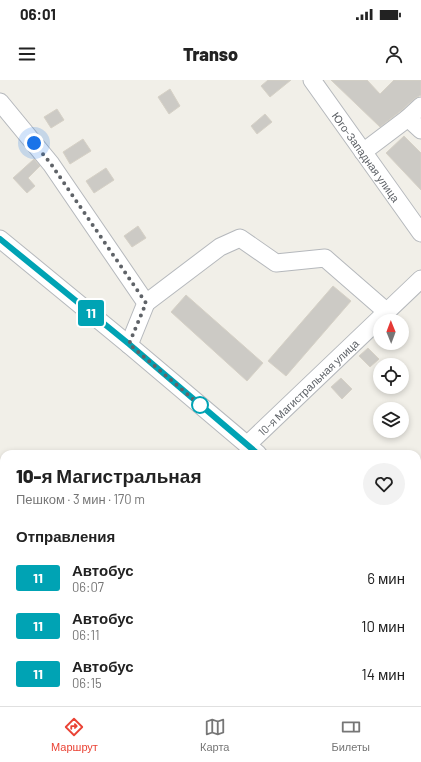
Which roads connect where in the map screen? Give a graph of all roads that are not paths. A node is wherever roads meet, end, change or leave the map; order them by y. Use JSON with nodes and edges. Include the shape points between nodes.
{"nodes":[{"id":1,"x":312,"y":80,"type":"edge"},
{"id":2,"x":0,"y":102,"type":"edge"},
{"id":3,"x":421,"y":106,"type":"edge"},
{"id":4,"x":408,"y":118,"type":"junction"},
{"id":5,"x":421,"y":130,"type":"edge"},
{"id":6,"x":363,"y":152,"type":"junction"},
{"id":7,"x":421,"y":233,"type":"edge"},
{"id":8,"x":0,"y":239,"type":"edge"},
{"id":9,"x":421,"y":279,"type":"edge"},
{"id":10,"x":146,"y":303,"type":"junction"},
{"id":11,"x":387,"y":312,"type":"junction"},
{"id":12,"x":129,"y":344,"type":"junction"},
{"id":13,"x":253,"y":450,"type":"edge"}],
"edges":[{"from":1,"to":6,"type":"street","name":"Юго-Западная улица"},
{"from":2,"to":10,"type":"street","via":[[51,164]]},
{"from":3,"to":4,"type":"street"},
{"from":4,"to":5,"type":"street"},
{"from":4,"to":6,"type":"street"},
{"from":6,"to":7,"type":"street","name":"Юго-Западная улица"},
{"from":8,"to":12,"type":"street"},
{"from":9,"to":11,"type":"street","name":"10-я Магистральная улица"},
{"from":10,"to":11,"type":"street","via":[[220,247],[240,238],[276,263],[325,258]]},
{"from":10,"to":12,"type":"street"},
{"from":11,"to":13,"type":"street","name":"10-я Магистральная улица"},
{"from":12,"to":13,"type":"street"}]}
